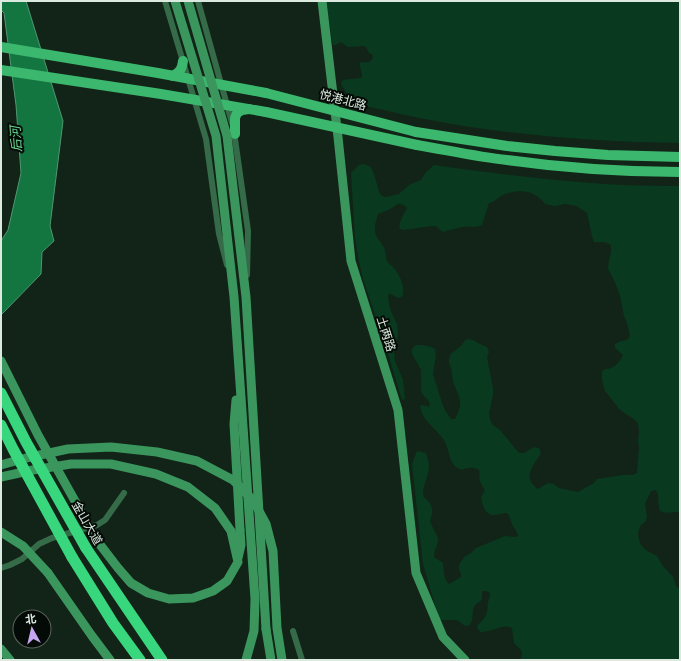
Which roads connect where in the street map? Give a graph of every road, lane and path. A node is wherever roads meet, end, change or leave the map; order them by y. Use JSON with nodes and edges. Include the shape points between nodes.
{"nodes":[{"id":1,"x":165,"y":1,"type":"edge"},
{"id":2,"x":175,"y":1,"type":"edge"},
{"id":3,"x":188,"y":1,"type":"edge"},
{"id":4,"x":198,"y":1,"type":"edge"},
{"id":5,"x":322,"y":1,"type":"edge"},
{"id":6,"x":1,"y":47,"type":"edge"},
{"id":7,"x":183,"y":62,"type":"junction"},
{"id":8,"x":1,"y":70,"type":"edge"},
{"id":9,"x":173,"y":76,"type":"junction"},
{"id":10,"x":188,"y":79,"type":"junction"},
{"id":11,"x":221,"y":85,"type":"junction"},
{"id":12,"x":194,"y":99,"type":"junction"},
{"id":13,"x":228,"y":105,"type":"junction"},
{"id":14,"x":250,"y":109,"type":"junction"},
{"id":15,"x":235,"y":134,"type":"junction"},
{"id":16,"x":680,"y":157,"type":"edge"},
{"id":17,"x":680,"y":172,"type":"edge"},
{"id":18,"x":234,"y":297,"type":"junction"},
{"id":19,"x":246,"y":297,"type":"junction"},
{"id":20,"x":1,"y":361,"type":"edge"},
{"id":21,"x":239,"y":370,"type":"junction"},
{"id":22,"x":1,"y":392,"type":"edge"},
{"id":23,"x":1,"y":425,"type":"edge"},
{"id":24,"x":1,"y":465,"type":"edge"},
{"id":25,"x":1,"y":477,"type":"edge"},
{"id":26,"x":124,"y":493,"type":"dead end"},
{"id":27,"x":1,"y":532,"type":"edge"},
{"id":28,"x":238,"y":562,"type":"junction"},
{"id":29,"x":1,"y":568,"type":"edge"},
{"id":30,"x":293,"y":631,"type":"dead end"},
{"id":31,"x":1,"y":649,"type":"edge"},
{"id":32,"x":10,"y":660,"type":"edge"},
{"id":33,"x":110,"y":660,"type":"edge"},
{"id":34,"x":140,"y":660,"type":"edge"},
{"id":35,"x":162,"y":660,"type":"edge"},
{"id":36,"x":246,"y":660,"type":"edge"},
{"id":37,"x":271,"y":660,"type":"edge"},
{"id":38,"x":282,"y":660,"type":"edge"},
{"id":39,"x":302,"y":660,"type":"edge"},
{"id":40,"x":465,"y":660,"type":"edge"}],
"edges":[{"from":1,"to":7,"type":"street"},
{"from":2,"to":18,"type":"main road","bridge":true,"via":[[216,136]]},
{"from":3,"to":19,"type":"main road","bridge":true,"via":[[227,136]]},
{"from":4,"to":11,"type":"street"},
{"from":5,"to":40,"type":"main road","name":"土两路","via":[[351,261],[398,410],[416,572],[443,637]]},
{"from":6,"to":9,"type":"main road","name":"悦港北路"},
{"from":7,"to":9,"type":"main road","via":[[182,68]]},
{"from":7,"to":10,"type":"street"},
{"from":8,"to":12,"type":"main road"},
{"from":9,"to":10,"type":"main road","name":"悦港北路"},
{"from":10,"to":11,"type":"main road","name":"悦港北路"},
{"from":10,"to":12,"type":"street"},
{"from":11,"to":13,"type":"street"},
{"from":11,"to":16,"type":"main road","name":"悦港北路","bridge":true,"via":[[266,93],[416,132],[555,151]]},
{"from":12,"to":13,"type":"main road"},
{"from":12,"to":18,"type":"street","bridge":true,"via":[[206,139],[219,234]]},
{"from":13,"to":14,"type":"main road"},
{"from":13,"to":15,"type":"street"},
{"from":14,"to":15,"type":"main road","via":[[237,113]]},
{"from":14,"to":17,"type":"main road","bridge":true,"via":[[417,145],[506,160],[608,170]]},
{"from":15,"to":19,"type":"street","bridge":true,"via":[[248,231]]},
{"from":18,"to":21,"type":"main road","bridge":true},
{"from":19,"to":37,"type":"main road","bridge":true,"via":[[266,629]]},
{"from":20,"to":28,"type":"main road","bridge":true,"via":[[38,436],[98,542],[131,583],[148,593],[169,599],[193,598],[213,591],[227,581]]},
{"from":21,"to":28,"type":"main road","bridge":true,"via":[[234,424],[241,545]]},
{"from":21,"to":36,"type":"main road","bridge":true,"via":[[255,599],[254,631]]},
{"from":22,"to":35,"type":"highway","name":"金山大道","bridge":true,"via":[[86,548]]},
{"from":23,"to":34,"type":"highway","bridge":true,"via":[[72,557],[113,624]]},
{"from":24,"to":38,"type":"main road","bridge":true,"via":[[68,449],[111,447],[157,452],[197,462],[233,480],[253,500],[266,524],[273,551],[277,628]]},
{"from":25,"to":28,"type":"main road","bridge":true,"via":[[71,464],[111,464],[156,474],[188,487],[216,508],[231,531]]},
{"from":26,"to":29,"type":"street","via":[[105,520],[97,526],[52,538],[39,544],[22,559]]},
{"from":27,"to":33,"type":"main road","bridge":true,"via":[[23,546],[48,574]]},
{"from":30,"to":39,"type":"street"},
{"from":31,"to":32,"type":"main road"}]}
